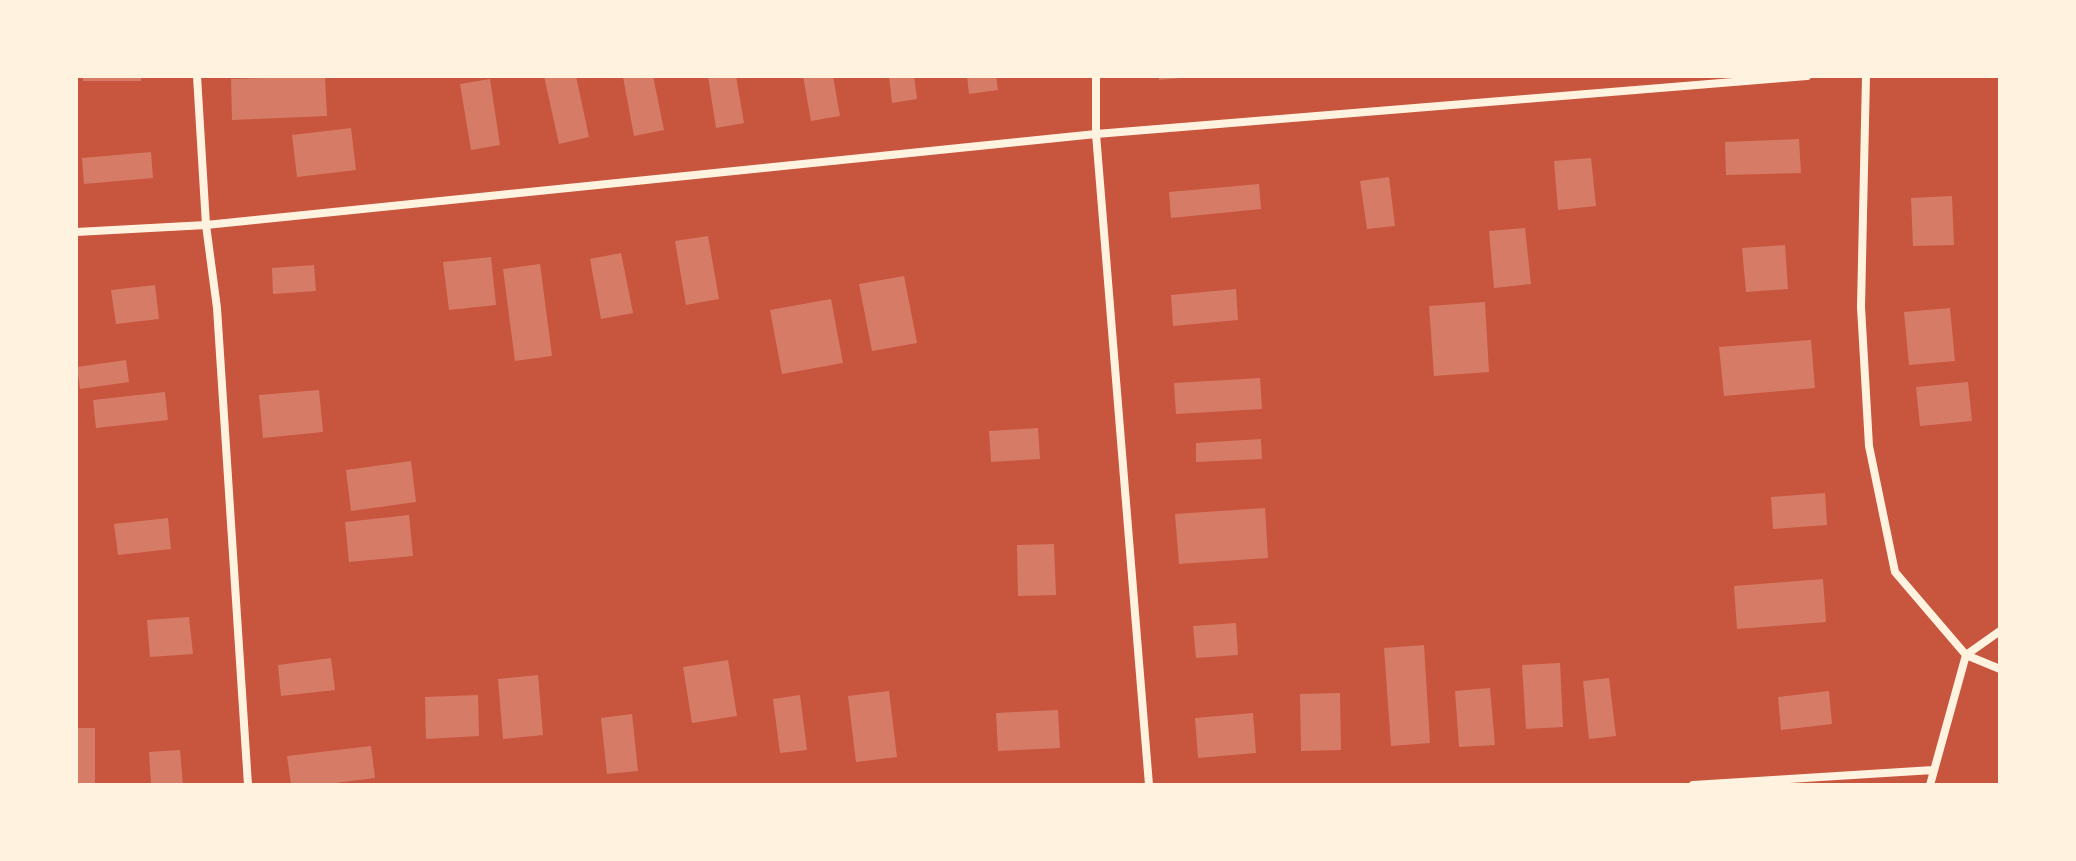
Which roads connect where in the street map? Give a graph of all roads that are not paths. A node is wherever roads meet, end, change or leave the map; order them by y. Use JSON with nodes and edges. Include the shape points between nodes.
{"nodes":[{"id":1,"x":197,"y":76,"type":"edge"},
{"id":2,"x":1096,"y":76,"type":"edge"},
{"id":3,"x":1807,"y":76,"type":"edge"},
{"id":4,"x":1866,"y":76,"type":"edge"},
{"id":5,"x":1096,"y":134,"type":"junction"},
{"id":6,"x":206,"y":225,"type":"junction"},
{"id":7,"x":76,"y":232,"type":"edge"},
{"id":8,"x":2000,"y":631,"type":"edge"},
{"id":9,"x":1966,"y":655,"type":"junction"},
{"id":10,"x":2000,"y":669,"type":"edge"},
{"id":11,"x":1933,"y":770,"type":"junction"},
{"id":12,"x":248,"y":785,"type":"edge"},
{"id":13,"x":1149,"y":785,"type":"edge"},
{"id":14,"x":1693,"y":785,"type":"edge"},
{"id":15,"x":1930,"y":785,"type":"edge"}],
"edges":[{"from":1,"to":6,"type":"street"},
{"from":2,"to":5,"type":"street"},
{"from":3,"to":5,"type":"street"},
{"from":4,"to":9,"type":"street","via":[[1861,307],[1869,446],[1895,572]]},
{"from":5,"to":6,"type":"street"},
{"from":5,"to":13,"type":"street"},
{"from":6,"to":7,"type":"street"},
{"from":6,"to":12,"type":"street","via":[[218,324]]},
{"from":8,"to":9,"type":"street"},
{"from":9,"to":10,"type":"street"},
{"from":9,"to":11,"type":"street"},
{"from":11,"to":14,"type":"street"},
{"from":11,"to":15,"type":"street"}]}
